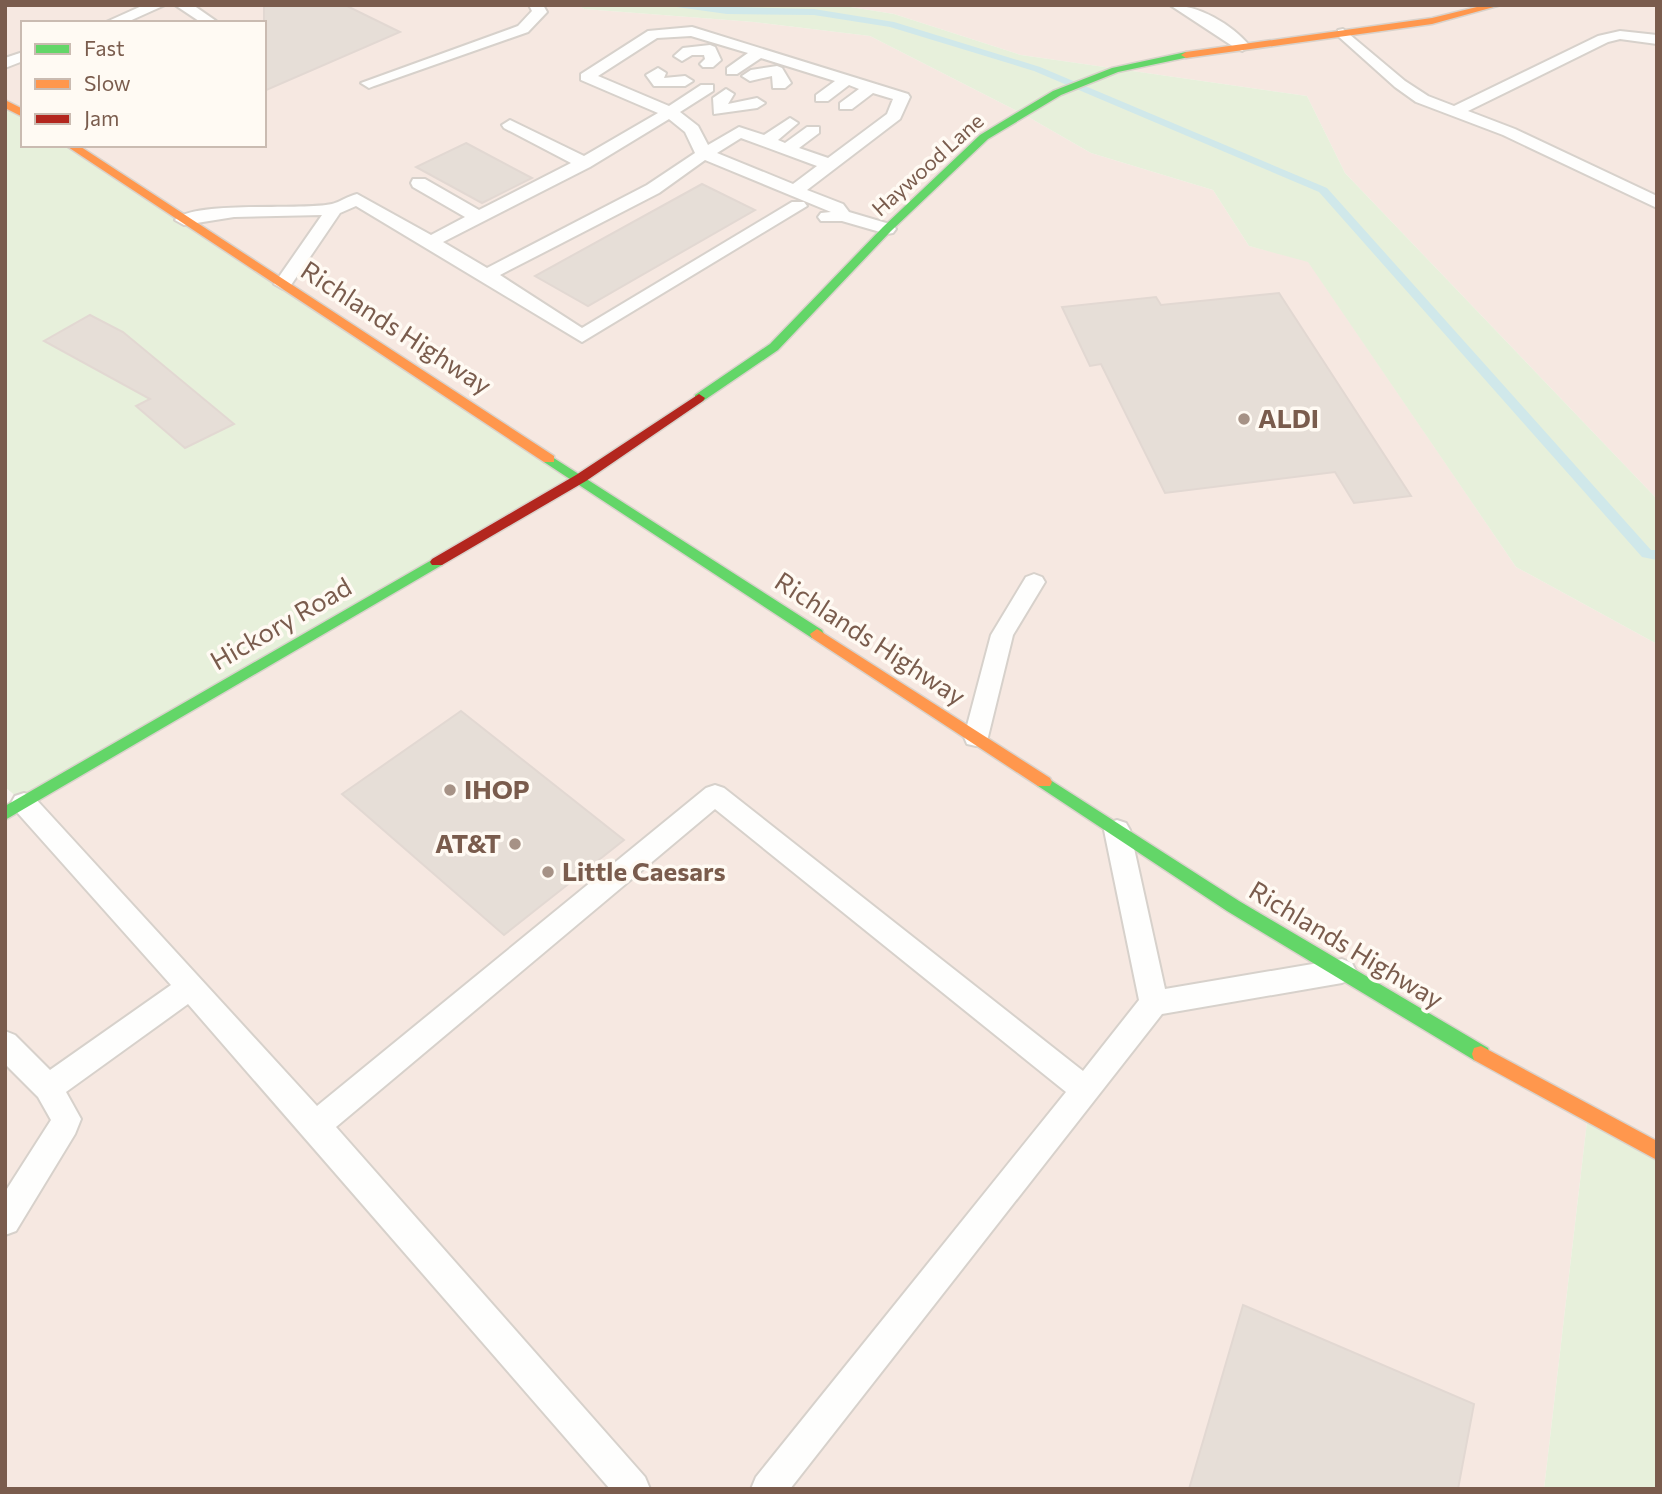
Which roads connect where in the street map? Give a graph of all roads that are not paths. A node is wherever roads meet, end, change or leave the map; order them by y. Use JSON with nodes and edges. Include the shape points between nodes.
{"nodes":[{"id":1,"x":158,"y":5,"type":"edge"},
{"id":2,"x":182,"y":5,"type":"edge"},
{"id":3,"x":536,"y":5,"type":"edge"},
{"id":4,"x":1177,"y":5,"type":"edge"},
{"id":5,"x":1497,"y":5,"type":"edge"},
{"id":6,"x":116,"y":21,"type":"edge"},
{"id":7,"x":209,"y":21,"type":"dead end"},
{"id":8,"x":1343,"y":33,"type":"junction"},
{"id":9,"x":724,"y":40,"type":"junction"},
{"id":10,"x":1657,"y":40,"type":"edge"},
{"id":11,"x":1242,"y":46,"type":"junction"},
{"id":12,"x":761,"y":51,"type":"junction"},
{"id":13,"x":699,"y":57,"type":"dead end"},
{"id":14,"x":732,"y":71,"type":"dead end"},
{"id":15,"x":668,"y":78,"type":"dead end"},
{"id":16,"x":847,"y":79,"type":"junction"},
{"id":17,"x":369,"y":83,"type":"dead end"},
{"id":18,"x":871,"y":87,"type":"junction"},
{"id":19,"x":707,"y":88,"type":"dead end"},
{"id":20,"x":638,"y":96,"type":"junction"},
{"id":21,"x":733,"y":96,"type":"dead end"},
{"id":22,"x":822,"y":98,"type":"dead end"},
{"id":23,"x":5,"y":103,"type":"edge"},
{"id":24,"x":757,"y":103,"type":"dead end"},
{"id":25,"x":846,"y":106,"type":"dead end"},
{"id":26,"x":720,"y":111,"type":"junction"},
{"id":27,"x":1456,"y":111,"type":"junction"},
{"id":28,"x":670,"y":112,"type":"junction"},
{"id":29,"x":21,"y":113,"type":"edge"},
{"id":30,"x":790,"y":123,"type":"dead end"},
{"id":31,"x":510,"y":125,"type":"dead end"},
{"id":32,"x":692,"y":129,"type":"junction"},
{"id":33,"x":813,"y":130,"type":"dead end"},
{"id":34,"x":766,"y":142,"type":"junction"},
{"id":35,"x":73,"y":147,"type":"edge"},
{"id":36,"x":787,"y":149,"type":"junction"},
{"id":37,"x":704,"y":154,"type":"junction"},
{"id":38,"x":584,"y":163,"type":"junction"},
{"id":39,"x":831,"y":165,"type":"junction"},
{"id":40,"x":419,"y":183,"type":"dead end"},
{"id":41,"x":653,"y":189,"type":"junction"},
{"id":42,"x":792,"y":195,"type":"junction"},
{"id":43,"x":673,"y":200,"type":"dead end"},
{"id":44,"x":1657,"y":202,"type":"edge"},
{"id":45,"x":624,"y":204,"type":"junction"},
{"id":46,"x":334,"y":209,"type":"junction"},
{"id":47,"x":644,"y":215,"type":"dead end"},
{"id":48,"x":478,"y":217,"type":"junction"},
{"id":49,"x":184,"y":219,"type":"junction"},
{"id":50,"x":580,"y":227,"type":"junction"},
{"id":51,"x":724,"y":228,"type":"dead end"},
{"id":52,"x":887,"y":229,"type":"junction"},
{"id":53,"x":744,"y":238,"type":"junction"},
{"id":54,"x":601,"y":239,"type":"dead end"},
{"id":55,"x":430,"y":242,"type":"junction"},
{"id":56,"x":549,"y":244,"type":"junction"},
{"id":57,"x":695,"y":244,"type":"dead end"},
{"id":58,"x":716,"y":255,"type":"junction"},
{"id":59,"x":570,"y":256,"type":"dead end"},
{"id":60,"x":653,"y":269,"type":"dead end"},
{"id":61,"x":487,"y":275,"type":"junction"},
{"id":62,"x":674,"y":281,"type":"junction"},
{"id":63,"x":283,"y":284,"type":"junction"},
{"id":64,"x":621,"y":287,"type":"dead end"},
{"id":65,"x":641,"y":300,"type":"junction"},
{"id":66,"x":581,"y":478,"type":"junction"},
{"id":67,"x":1034,"y":582,"type":"dead end"},
{"id":68,"x":976,"y":737,"type":"junction"},
{"id":69,"x":15,"y":808,"type":"edge"},
{"id":70,"x":1117,"y":830,"type":"junction"},
{"id":71,"x":1342,"y":971,"type":"junction"},
{"id":72,"x":190,"y":987,"type":"junction"},
{"id":73,"x":1154,"y":1003,"type":"junction"},
{"id":74,"x":5,"y":1044,"type":"edge"},
{"id":75,"x":48,"y":1088,"type":"junction"},
{"id":76,"x":1085,"y":1090,"type":"junction"},
{"id":77,"x":316,"y":1126,"type":"junction"},
{"id":78,"x":1657,"y":1151,"type":"edge"},
{"id":79,"x":5,"y":1220,"type":"edge"},
{"id":80,"x":633,"y":1489,"type":"edge"},
{"id":81,"x":768,"y":1489,"type":"edge"}],
"edges":[{"from":1,"to":6,"type":"lane"},
{"from":2,"to":7,"type":"lane"},
{"from":3,"to":17,"type":"lane","via":[[540,12],[523,29]]},
{"from":4,"to":11,"type":"lane"},
{"from":5,"to":8,"type":"street","name":"Haywood Lane","via":[[1432,21]]},
{"from":8,"to":11,"type":"street","name":"Haywood Lane"},
{"from":8,"to":27,"type":"lane","via":[[1400,84],[1422,99]]},
{"from":9,"to":12,"type":"lane"},
{"from":9,"to":13,"type":"lane"},
{"from":9,"to":20,"type":"lane","via":[[692,31],[653,34],[586,77]]},
{"from":10,"to":27,"type":"lane","via":[[1620,35],[1603,39]]},
{"from":11,"to":52,"type":"street","name":"Haywood Lane","via":[[1157,59],[1057,93],[984,137]]},
{"from":12,"to":14,"type":"lane"},
{"from":12,"to":16,"type":"lane","via":[[772,75]]},
{"from":15,"to":20,"type":"lane"},
{"from":16,"to":18,"type":"lane"},
{"from":16,"to":22,"type":"lane"},
{"from":18,"to":25,"type":"lane"},
{"from":18,"to":39,"type":"lane","via":[[902,97],[894,116]]},
{"from":19,"to":28,"type":"lane"},
{"from":20,"to":28,"type":"lane"},
{"from":21,"to":26,"type":"lane"},
{"from":23,"to":29,"type":"street"},
{"from":24,"to":26,"type":"lane"},
{"from":26,"to":32,"type":"lane"},
{"from":27,"to":44,"type":"lane"},
{"from":28,"to":32,"type":"lane"},
{"from":28,"to":38,"type":"lane"},
{"from":30,"to":34,"type":"lane"},
{"from":31,"to":38,"type":"lane"},
{"from":32,"to":37,"type":"lane"},
{"from":33,"to":36,"type":"lane"},
{"from":34,"to":36,"type":"lane"},
{"from":34,"to":37,"type":"lane","via":[[739,132]]},
{"from":35,"to":49,"type":"street","name":"Richlands Highway"},
{"from":36,"to":39,"type":"lane"},
{"from":37,"to":41,"type":"lane"},
{"from":37,"to":42,"type":"lane"},
{"from":38,"to":48,"type":"lane"},
{"from":39,"to":42,"type":"lane"},
{"from":40,"to":48,"type":"lane"},
{"from":41,"to":43,"type":"lane"},
{"from":41,"to":45,"type":"lane"},
{"from":42,"to":52,"type":"lane","via":[[820,217],[843,216]]},
{"from":42,"to":53,"type":"lane"},
{"from":45,"to":47,"type":"lane"},
{"from":45,"to":50,"type":"lane"},
{"from":46,"to":49,"type":"lane","via":[[234,212]]},
{"from":46,"to":55,"type":"lane","via":[[357,199]]},
{"from":46,"to":63,"type":"lane"},
{"from":48,"to":55,"type":"lane"},
{"from":49,"to":63,"type":"street","name":"Richlands Highway"},
{"from":50,"to":54,"type":"lane"},
{"from":50,"to":56,"type":"lane"},
{"from":51,"to":53,"type":"lane"},
{"from":52,"to":66,"type":"street","name":"Haywood Lane","via":[[774,347]]},
{"from":53,"to":58,"type":"lane"},
{"from":55,"to":61,"type":"lane"},
{"from":56,"to":59,"type":"lane"},
{"from":56,"to":61,"type":"lane"},
{"from":57,"to":58,"type":"lane"},
{"from":58,"to":62,"type":"lane"},
{"from":60,"to":62,"type":"lane"},
{"from":61,"to":65,"type":"lane","via":[[582,336]]},
{"from":62,"to":65,"type":"lane"},
{"from":63,"to":66,"type":"street","name":"Richlands Highway"},
{"from":64,"to":65,"type":"lane"},
{"from":66,"to":68,"type":"street","name":"Richlands Highway"},
{"from":66,"to":69,"type":"street","name":"Hickory Road"},
{"from":67,"to":68,"type":"lane","via":[[1002,635]]},
{"from":68,"to":70,"type":"street","name":"Richlands Highway"},
{"from":69,"to":72,"type":"lane"},
{"from":70,"to":71,"type":"street","name":"Richlands Highway"},
{"from":70,"to":73,"type":"lane"},
{"from":71,"to":73,"type":"lane"},
{"from":71,"to":78,"type":"street","name":"Richlands Highway","via":[[1466,1046]]},
{"from":72,"to":75,"type":"lane"},
{"from":72,"to":77,"type":"lane"},
{"from":73,"to":76,"type":"lane"},
{"from":74,"to":75,"type":"lane"},
{"from":75,"to":79,"type":"lane","via":[[66,1119]]},
{"from":76,"to":77,"type":"lane","via":[[715,795]]},
{"from":76,"to":81,"type":"lane"},
{"from":77,"to":80,"type":"lane"}]}
